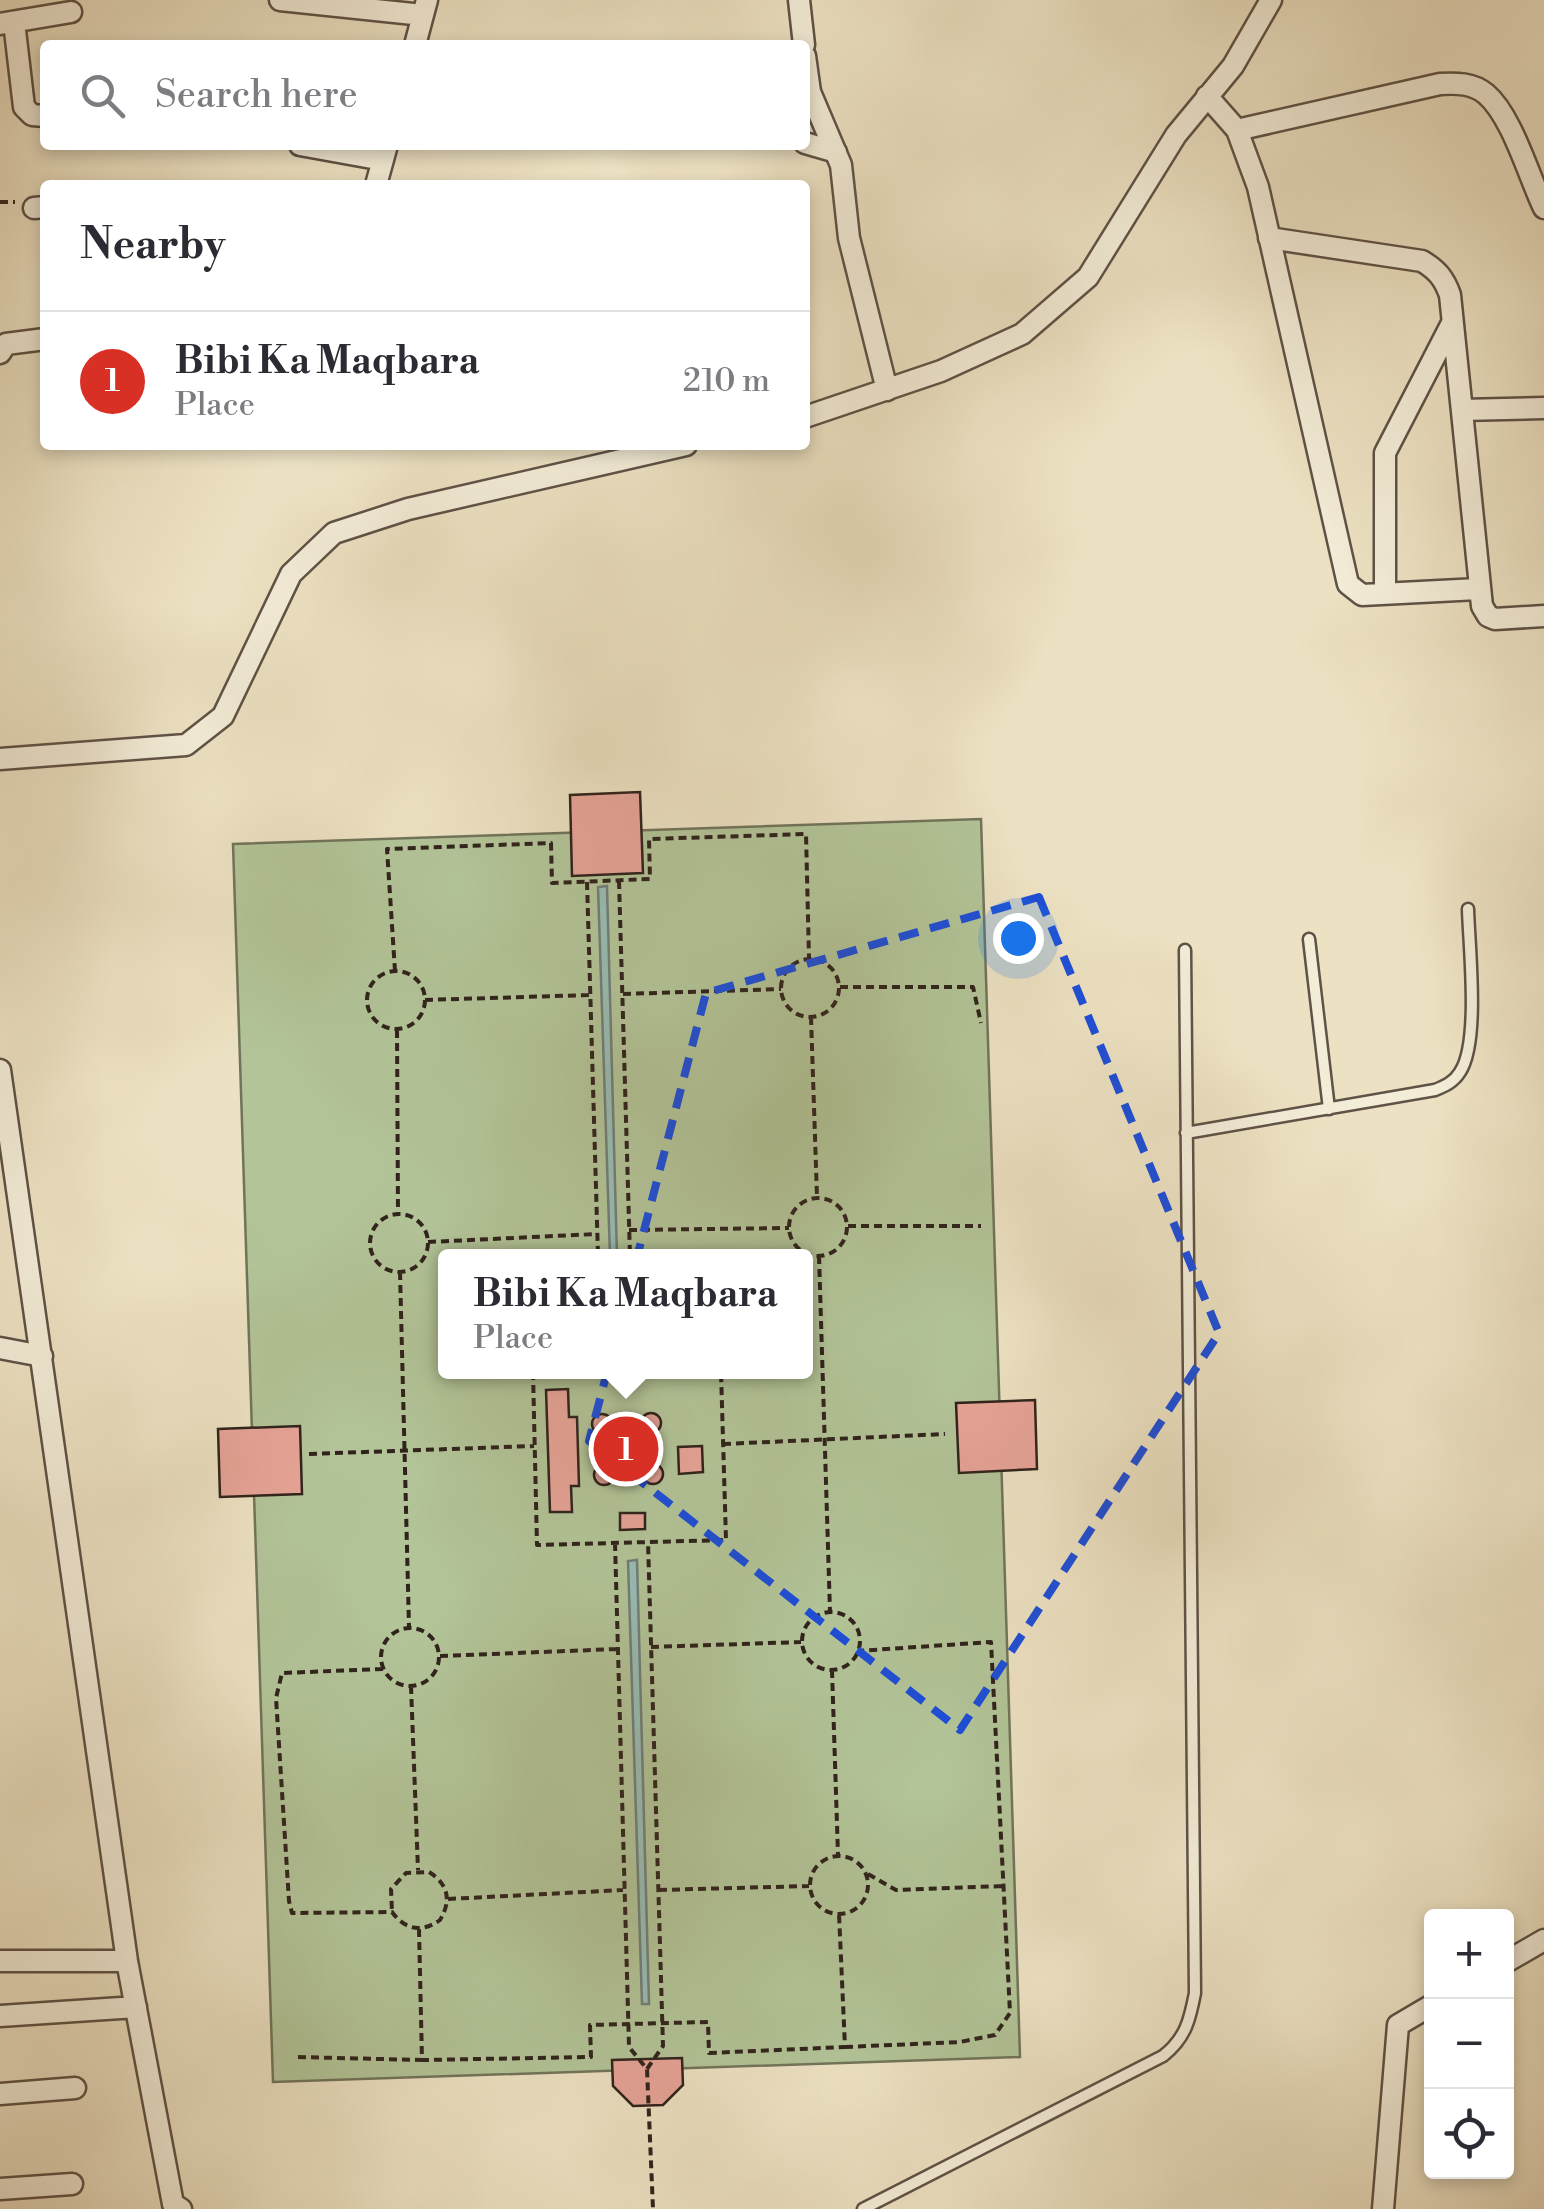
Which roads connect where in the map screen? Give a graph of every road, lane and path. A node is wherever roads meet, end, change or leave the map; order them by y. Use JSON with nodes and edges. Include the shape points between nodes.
{"nodes":[{"id":1,"x":280,"y":0,"type":"edge"},
{"id":2,"x":798,"y":0,"type":"edge"},
{"id":3,"x":1271,"y":0,"type":"edge"},
{"id":4,"x":425,"y":8,"type":"edge"},
{"id":5,"x":71,"y":12,"type":"dead end"},
{"id":6,"x":7,"y":23,"type":"edge"},
{"id":7,"x":416,"y":40,"type":"edge"},
{"id":8,"x":803,"y":40,"type":"edge"},
{"id":9,"x":810,"y":92,"type":"edge"},
{"id":10,"x":1206,"y":96,"type":"junction"},
{"id":11,"x":40,"y":116,"type":"edge"},
{"id":12,"x":1236,"y":130,"type":"junction"},
{"id":13,"x":810,"y":144,"type":"edge"},
{"id":14,"x":353,"y":150,"type":"edge"},
{"id":15,"x":836,"y":152,"type":"junction"},
{"id":16,"x":385,"y":153,"type":"edge"},
{"id":17,"x":377,"y":180,"type":"edge"},
{"id":18,"x":1544,"y":208,"type":"edge"},
{"id":19,"x":1269,"y":238,"type":"junction"},
{"id":20,"x":1453,"y":322,"type":"junction"},
{"id":21,"x":40,"y":340,"type":"edge"},
{"id":22,"x":0,"y":352,"type":"edge"},
{"id":23,"x":886,"y":390,"type":"junction"},
{"id":24,"x":1544,"y":408,"type":"edge"},
{"id":25,"x":1462,"y":410,"type":"junction"},
{"id":26,"x":810,"y":414,"type":"edge"},
{"id":27,"x":664,"y":450,"type":"edge"},
{"id":28,"x":1478,"y":589,"type":"junction"},
{"id":29,"x":1385,"y":594,"type":"junction"},
{"id":30,"x":1544,"y":616,"type":"edge"},
{"id":31,"x":0,"y":758,"type":"edge"},
{"id":32,"x":619,"y":880,"type":"junction"},
{"id":33,"x":587,"y":882,"type":"junction"},
{"id":34,"x":1468,"y":909,"type":"dead end"},
{"id":35,"x":1309,"y":939,"type":"dead end"},
{"id":36,"x":1185,"y":950,"type":"dead end"},
{"id":37,"x":809,"y":958,"type":"junction"},
{"id":38,"x":395,"y":971,"type":"junction"},
{"id":39,"x":840,"y":987,"type":"junction"},
{"id":40,"x":781,"y":989,"type":"junction"},
{"id":41,"x":590,"y":994,"type":"junction"},
{"id":42,"x":623,"y":994,"type":"junction"},
{"id":43,"x":425,"y":1000,"type":"junction"},
{"id":44,"x":811,"y":1017,"type":"junction"},
{"id":45,"x":981,"y":1024,"type":"dead end"},
{"id":46,"x":397,"y":1030,"type":"junction"},
{"id":47,"x":0,"y":1070,"type":"edge"},
{"id":48,"x":1328,"y":1109,"type":"junction"},
{"id":49,"x":1186,"y":1133,"type":"junction"},
{"id":50,"x":818,"y":1198,"type":"junction"},
{"id":51,"x":398,"y":1214,"type":"junction"},
{"id":52,"x":848,"y":1226,"type":"junction"},
{"id":53,"x":981,"y":1226,"type":"dead end"},
{"id":54,"x":788,"y":1228,"type":"junction"},
{"id":55,"x":630,"y":1230,"type":"junction"},
{"id":56,"x":597,"y":1234,"type":"junction"},
{"id":57,"x":428,"y":1242,"type":"junction"},
{"id":58,"x":598,"y":1249,"type":"edge"},
{"id":59,"x":630,"y":1249,"type":"edge"},
{"id":60,"x":801,"y":1249,"type":"edge"},
{"id":61,"x":813,"y":1254,"type":"edge"},
{"id":62,"x":819,"y":1256,"type":"junction"},
{"id":63,"x":400,"y":1272,"type":"junction"},
{"id":64,"x":0,"y":1348,"type":"edge"},
{"id":65,"x":42,"y":1356,"type":"junction"},
{"id":66,"x":533,"y":1379,"type":"edge"},
{"id":67,"x":721,"y":1379,"type":"edge"},
{"id":68,"x":945,"y":1434,"type":"dead end"},
{"id":69,"x":825,"y":1439,"type":"junction"},
{"id":70,"x":723,"y":1444,"type":"junction"},
{"id":71,"x":534,"y":1446,"type":"junction"},
{"id":72,"x":403,"y":1451,"type":"junction"},
{"id":73,"x":309,"y":1454,"type":"dead end"},
{"id":74,"x":648,"y":1542,"type":"junction"},
{"id":75,"x":615,"y":1543,"type":"junction"},
{"id":76,"x":830,"y":1612,"type":"junction"},
{"id":77,"x":410,"y":1627,"type":"junction"},
{"id":78,"x":801,"y":1642,"type":"junction"},
{"id":79,"x":651,"y":1647,"type":"junction"},
{"id":80,"x":618,"y":1648,"type":"junction"},
{"id":81,"x":858,"y":1652,"type":"junction"},
{"id":82,"x":440,"y":1656,"type":"junction"},
{"id":83,"x":384,"y":1669,"type":"junction"},
{"id":84,"x":832,"y":1670,"type":"junction"},
{"id":85,"x":411,"y":1686,"type":"junction"},
{"id":86,"x":838,"y":1856,"type":"junction"},
{"id":87,"x":418,"y":1870,"type":"junction"},
{"id":88,"x":866,"y":1873,"type":"junction"},
{"id":89,"x":809,"y":1886,"type":"junction"},
{"id":90,"x":1004,"y":1886,"type":"junction"},
{"id":91,"x":625,"y":1890,"type":"junction"},
{"id":92,"x":658,"y":1890,"type":"junction"},
{"id":93,"x":448,"y":1899,"type":"junction"},
{"id":94,"x":392,"y":1912,"type":"junction"},
{"id":95,"x":840,"y":1914,"type":"junction"},
{"id":96,"x":419,"y":1929,"type":"junction"},
{"id":97,"x":1544,"y":1940,"type":"edge"},
{"id":98,"x":1514,"y":1957,"type":"edge"},
{"id":99,"x":0,"y":1961,"type":"edge"},
{"id":100,"x":128,"y":1961,"type":"junction"},
{"id":101,"x":136,"y":2007,"type":"junction"},
{"id":102,"x":1424,"y":2010,"type":"edge"},
{"id":103,"x":0,"y":2016,"type":"edge"},
{"id":104,"x":662,"y":2022,"type":"junction"},
{"id":105,"x":629,"y":2023,"type":"junction"},
{"id":106,"x":845,"y":2047,"type":"junction"},
{"id":107,"x":298,"y":2057,"type":"dead end"},
{"id":108,"x":422,"y":2060,"type":"junction"},
{"id":109,"x":647,"y":2070,"type":"junction"},
{"id":110,"x":75,"y":2088,"type":"dead end"},
{"id":111,"x":0,"y":2094,"type":"edge"},
{"id":112,"x":72,"y":2184,"type":"dead end"},
{"id":113,"x":0,"y":2189,"type":"edge"},
{"id":114,"x":181,"y":2209,"type":"edge"},
{"id":115,"x":654,"y":2209,"type":"edge"},
{"id":116,"x":863,"y":2209,"type":"edge"},
{"id":117,"x":1384,"y":2209,"type":"edge"}],
"edges":[{"from":1,"to":4,"type":"street"},
{"from":2,"to":8,"type":"street"},
{"from":3,"to":10,"type":"street","via":[[1234,66]]},
{"from":4,"to":7,"type":"street"},
{"from":5,"to":6,"type":"street"},
{"from":6,"to":11,"type":"street","via":[[24,107]]},
{"from":9,"to":15,"type":"street"},
{"from":10,"to":12,"type":"street"},
{"from":10,"to":23,"type":"street","via":[[1088,277],[1022,334]]},
{"from":12,"to":18,"type":"street","via":[[1440,84],[1473,86],[1501,112]]},
{"from":12,"to":19,"type":"street"},
{"from":13,"to":15,"type":"street"},
{"from":14,"to":16,"type":"street"},
{"from":15,"to":23,"type":"street","via":[[848,238]]},
{"from":16,"to":17,"type":"street"},
{"from":19,"to":20,"type":"street","via":[[1422,260],[1446,282]]},
{"from":19,"to":29,"type":"street","via":[[1348,584],[1362,594]]},
{"from":20,"to":25,"type":"street"},
{"from":20,"to":29,"type":"street","via":[[1385,454]]},
{"from":21,"to":22,"type":"street","via":[[6,344]]},
{"from":23,"to":26,"type":"street"},
{"from":24,"to":25,"type":"street"},
{"from":25,"to":28,"type":"street"},
{"from":27,"to":31,"type":"street","via":[[408,509],[334,533],[291,574],[223,716],[186,745]]},
{"from":28,"to":29,"type":"street"},
{"from":28,"to":30,"type":"street","via":[[1491,618]]},
{"from":32,"to":33,"type":"path"},
{"from":32,"to":37,"type":"path","via":[[650,879],[649,839],[806,834]]},
{"from":32,"to":42,"type":"path"},
{"from":33,"to":38,"type":"path","via":[[552,883],[550,842],[387,849]]},
{"from":33,"to":41,"type":"path"},
{"from":34,"to":48,"type":"lane","via":[[1471,1038],[1460,1072],[1435,1090]]},
{"from":35,"to":48,"type":"lane"},
{"from":36,"to":49,"type":"lane"},
{"from":37,"to":39,"type":"path","via":[[830,966]]},
{"from":37,"to":40,"type":"path","via":[[789,968]]},
{"from":38,"to":43,"type":"path","via":[[416,979]]},
{"from":38,"to":46,"type":"path","via":[[374,980],[366,1002],[376,1022]]},
{"from":39,"to":44,"type":"path","via":[[832,1008]]},
{"from":39,"to":45,"type":"path","via":[[972,988]]},
{"from":40,"to":42,"type":"path"},
{"from":40,"to":44,"type":"path","via":[[790,1009]]},
{"from":41,"to":43,"type":"path"},
{"from":41,"to":56,"type":"path"},
{"from":42,"to":55,"type":"path"},
{"from":43,"to":46,"type":"path","via":[[418,1020]]},
{"from":44,"to":50,"type":"path"},
{"from":46,"to":51,"type":"path"},
{"from":47,"to":65,"type":"street"},
{"from":48,"to":49,"type":"lane"},
{"from":49,"to":116,"type":"lane","via":[[1195,1972],[1190,2018],[1163,2056]]},
{"from":50,"to":52,"type":"path","via":[[838,1206]]},
{"from":50,"to":54,"type":"path","via":[[797,1207]]},
{"from":51,"to":57,"type":"path","via":[[419,1222]]},
{"from":51,"to":63,"type":"path","via":[[378,1223],[369,1244],[379,1264]]},
{"from":52,"to":53,"type":"path"},
{"from":52,"to":62,"type":"path","via":[[840,1247]]},
{"from":54,"to":55,"type":"path"},
{"from":54,"to":60,"type":"path"},
{"from":55,"to":59,"type":"path"},
{"from":56,"to":57,"type":"path"},
{"from":56,"to":58,"type":"path"},
{"from":57,"to":63,"type":"path","via":[[420,1263]]},
{"from":61,"to":62,"type":"path"},
{"from":62,"to":69,"type":"path"},
{"from":63,"to":72,"type":"path"},
{"from":64,"to":65,"type":"street"},
{"from":65,"to":100,"type":"street"},
{"from":66,"to":71,"type":"path"},
{"from":67,"to":70,"type":"path"},
{"from":68,"to":69,"type":"path"},
{"from":69,"to":70,"type":"path"},
{"from":69,"to":76,"type":"path"},
{"from":70,"to":74,"type":"path","via":[[726,1540]]},
{"from":71,"to":72,"type":"path"},
{"from":71,"to":75,"type":"path","via":[[538,1545]]},
{"from":72,"to":73,"type":"path"},
{"from":72,"to":77,"type":"path"},
{"from":74,"to":75,"type":"path"},
{"from":74,"to":79,"type":"path"},
{"from":75,"to":80,"type":"path"},
{"from":76,"to":78,"type":"path","via":[[809,1621]]},
{"from":76,"to":81,"type":"path","via":[[858,1629]]},
{"from":77,"to":82,"type":"path","via":[[430,1635]]},
{"from":77,"to":83,"type":"path","via":[[389,1636]]},
{"from":78,"to":79,"type":"path"},
{"from":78,"to":84,"type":"path","via":[[810,1662]]},
{"from":79,"to":92,"type":"path"},
{"from":80,"to":82,"type":"path"},
{"from":80,"to":91,"type":"path"},
{"from":81,"to":84,"type":"path"},
{"from":81,"to":90,"type":"path","via":[[991,1642]]},
{"from":82,"to":85,"type":"path","via":[[432,1676]]},
{"from":83,"to":85,"type":"path"},
{"from":83,"to":94,"type":"path","via":[[282,1673],[276,1698],[292,1912]]},
{"from":84,"to":86,"type":"path"},
{"from":85,"to":87,"type":"path"},
{"from":86,"to":88,"type":"path"},
{"from":86,"to":89,"type":"path","via":[[817,1865]]},
{"from":87,"to":93,"type":"path","via":[[439,1878]]},
{"from":87,"to":94,"type":"path","via":[[397,1880]]},
{"from":88,"to":90,"type":"path","via":[[896,1890]]},
{"from":88,"to":95,"type":"path","via":[[866,1895]]},
{"from":89,"to":92,"type":"path"},
{"from":89,"to":95,"type":"path","via":[[818,1906]]},
{"from":90,"to":106,"type":"path","via":[[1010,2013],[995,2035]]},
{"from":91,"to":93,"type":"path"},
{"from":91,"to":105,"type":"path"},
{"from":92,"to":104,"type":"path"},
{"from":93,"to":96,"type":"path","via":[[440,1920]]},
{"from":94,"to":96,"type":"path"},
{"from":95,"to":106,"type":"path"},
{"from":96,"to":108,"type":"path"},
{"from":97,"to":98,"type":"street"},
{"from":99,"to":100,"type":"street"},
{"from":100,"to":101,"type":"street"},
{"from":101,"to":103,"type":"street"},
{"from":101,"to":114,"type":"street","via":[[172,2204]]},
{"from":102,"to":117,"type":"street","via":[[1398,2025]]},
{"from":104,"to":105,"type":"path"},
{"from":104,"to":106,"type":"path","via":[[708,2022],[709,2053]]},
{"from":104,"to":109,"type":"path","via":[[664,2046]]},
{"from":105,"to":108,"type":"path","via":[[590,2026],[591,2057]]},
{"from":105,"to":109,"type":"path","via":[[629,2047]]},
{"from":107,"to":108,"type":"path"},
{"from":109,"to":115,"type":"path"},
{"from":110,"to":111,"type":"street"},
{"from":112,"to":113,"type":"street"}]}
